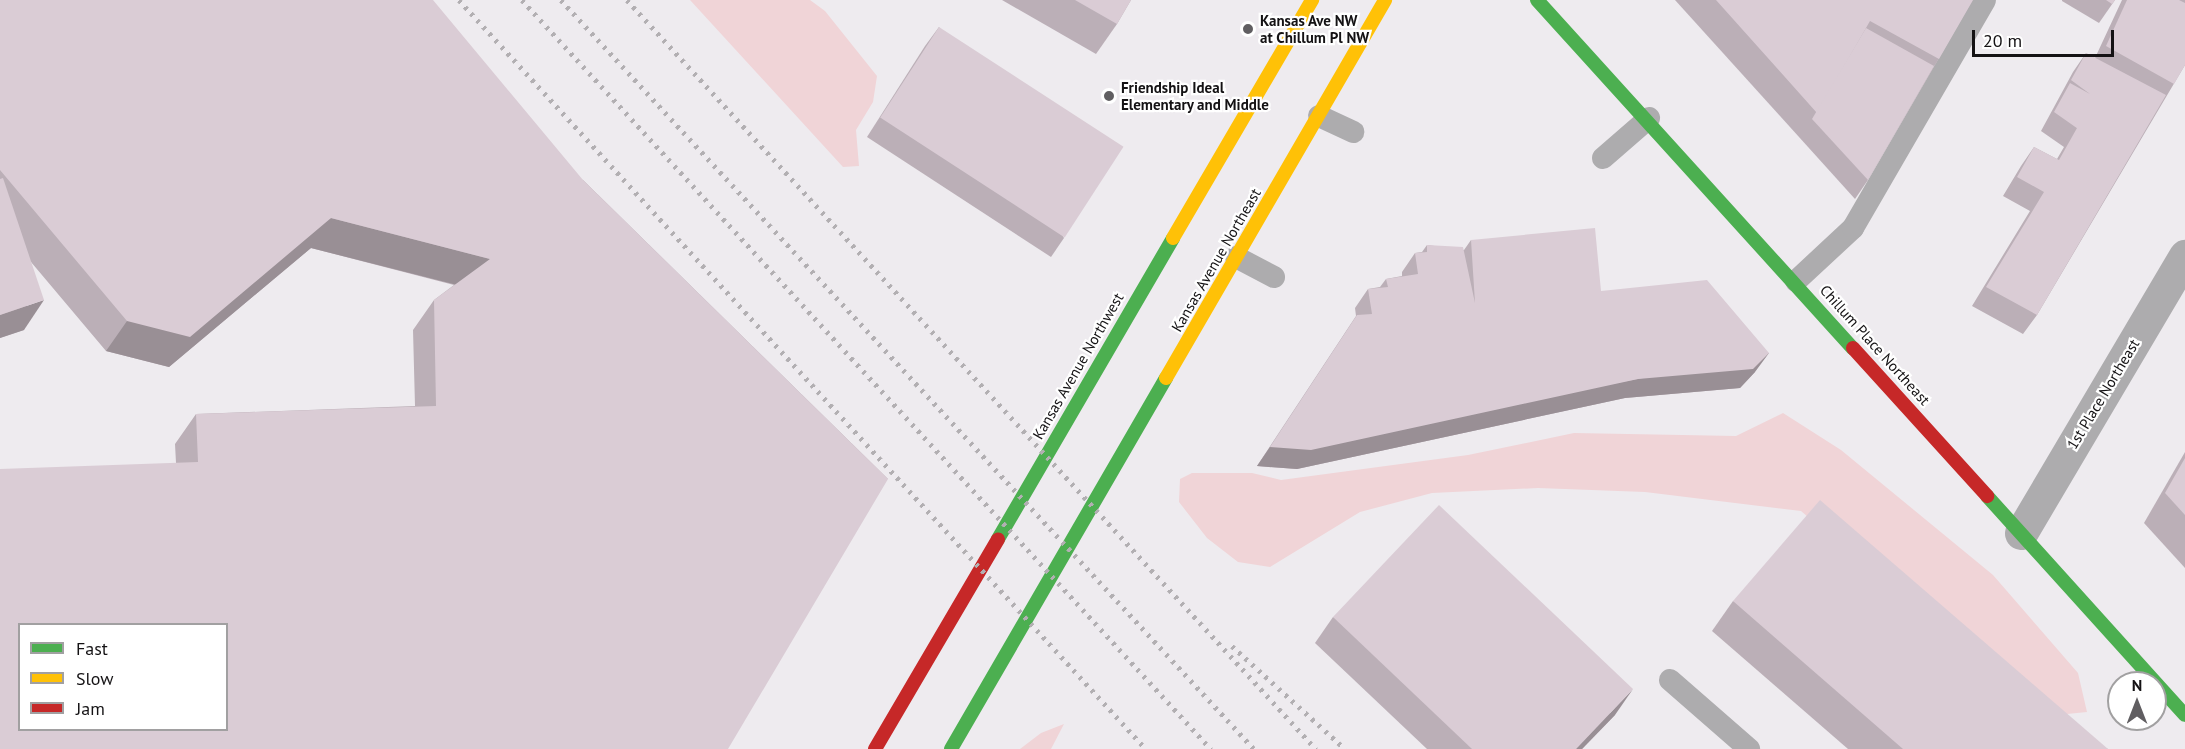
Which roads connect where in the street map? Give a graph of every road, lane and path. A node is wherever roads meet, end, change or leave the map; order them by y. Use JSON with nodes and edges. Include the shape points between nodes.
{"nodes":[{"id":1,"x":1312,"y":0,"type":"edge"},
{"id":2,"x":1385,"y":0,"type":"edge"},
{"id":3,"x":1537,"y":0,"type":"edge"},
{"id":4,"x":1985,"y":0,"type":"edge"},
{"id":5,"x":1319,"y":116,"type":"junction"},
{"id":6,"x":1649,"y":118,"type":"junction"},
{"id":7,"x":1354,"y":132,"type":"dead end"},
{"id":8,"x":1603,"y":158,"type":"dead end"},
{"id":9,"x":2185,"y":256,"type":"edge"},
{"id":10,"x":1236,"y":257,"type":"junction"},
{"id":11,"x":1274,"y":277,"type":"dead end"},
{"id":12,"x":1796,"y":281,"type":"junction"},
{"id":13,"x":2021,"y":533,"type":"junction"},
{"id":14,"x":1670,"y":680,"type":"dead end"},
{"id":15,"x":2185,"y":715,"type":"edge"},
{"id":16,"x":875,"y":749,"type":"edge"},
{"id":17,"x":951,"y":749,"type":"edge"},
{"id":18,"x":1749,"y":749,"type":"edge"}],
"edges":[{"from":1,"to":16,"type":"street","name":"Kansas Avenue Northwest"},
{"from":2,"to":5,"type":"street","name":"Kansas Avenue Northeast"},
{"from":3,"to":6,"type":"street","name":"Chillum Place Northeast"},
{"from":4,"to":12,"type":"lane","via":[[1853,228]]},
{"from":5,"to":7,"type":"lane"},
{"from":5,"to":10,"type":"street","name":"Kansas Avenue Northeast"},
{"from":6,"to":8,"type":"lane"},
{"from":6,"to":12,"type":"street","name":"Chillum Place Northeast"},
{"from":9,"to":13,"type":"street","name":"1st Place Northeast"},
{"from":10,"to":11,"type":"lane"},
{"from":10,"to":17,"type":"street","name":"Kansas Avenue Northeast"},
{"from":12,"to":13,"type":"street","name":"Chillum Place Northeast"},
{"from":13,"to":15,"type":"street","name":"Chillum Place Northeast"},
{"from":14,"to":18,"type":"lane"}]}
